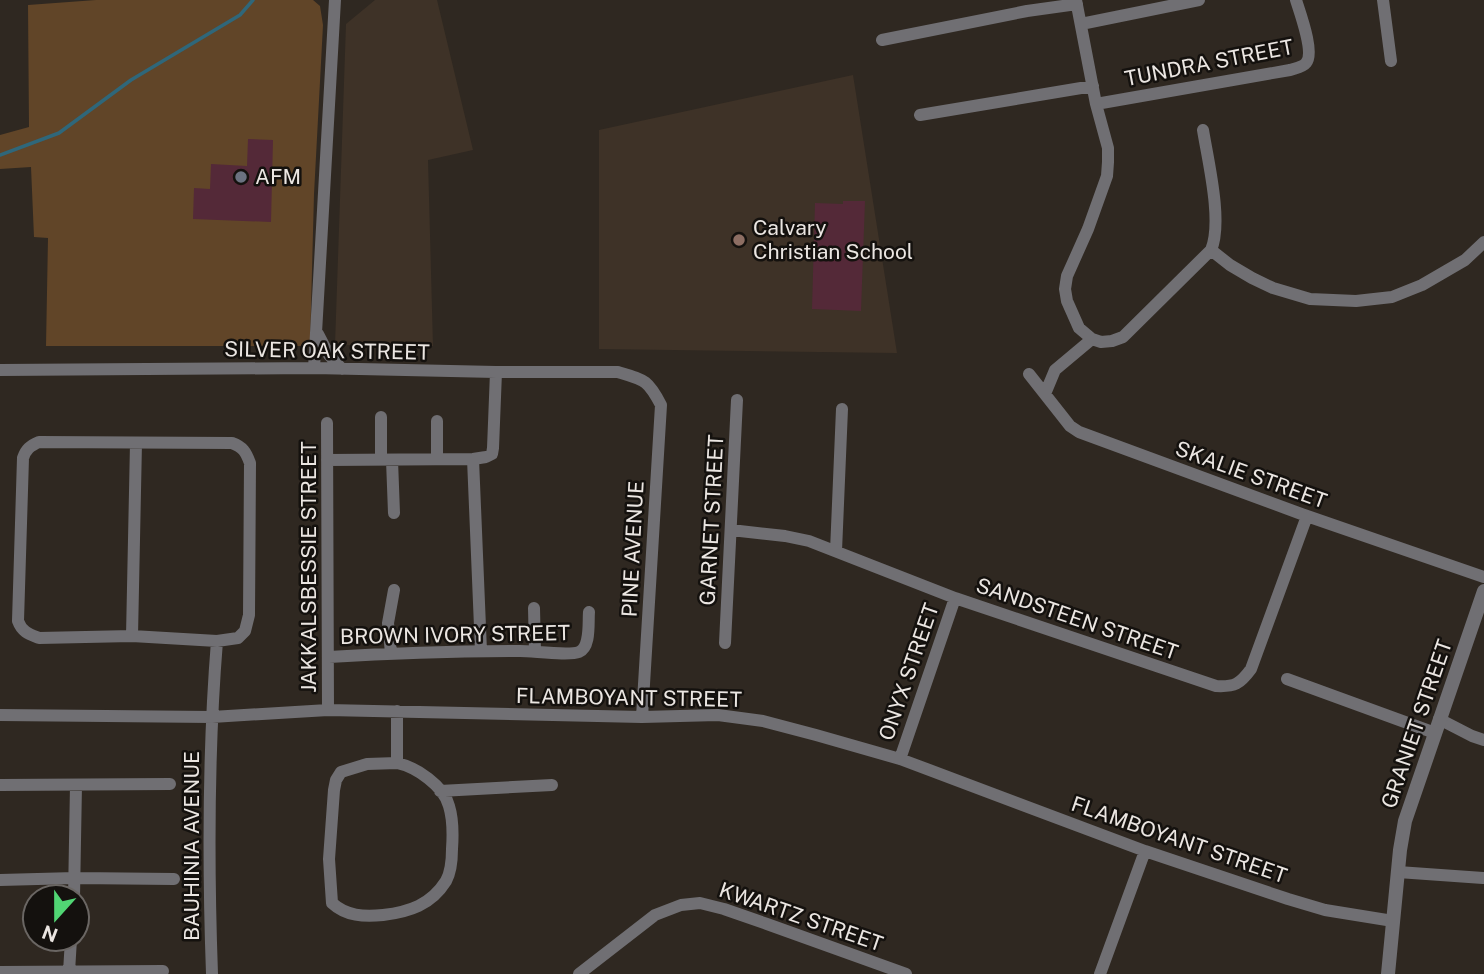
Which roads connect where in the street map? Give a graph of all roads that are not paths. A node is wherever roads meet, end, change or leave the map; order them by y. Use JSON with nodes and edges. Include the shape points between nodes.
{"nodes":[{"id":1,"x":335,"y":0,"type":"edge"},
{"id":2,"x":1199,"y":0,"type":"edge"},
{"id":3,"x":1296,"y":0,"type":"edge"},
{"id":4,"x":1383,"y":0,"type":"edge"},
{"id":5,"x":1077,"y":2,"type":"edge"},
{"id":6,"x":1026,"y":6,"type":"edge"},
{"id":7,"x":1081,"y":23,"type":"junction"},
{"id":8,"x":882,"y":40,"type":"dead end"},
{"id":9,"x":1391,"y":61,"type":"dead end"},
{"id":10,"x":1093,"y":86,"type":"junction"},
{"id":11,"x":1096,"y":104,"type":"junction"},
{"id":12,"x":920,"y":115,"type":"dead end"},
{"id":13,"x":1203,"y":130,"type":"dead end"},
{"id":14,"x":1484,"y":242,"type":"edge"},
{"id":15,"x":1211,"y":250,"type":"junction"},
{"id":16,"x":316,"y":330,"type":"junction"},
{"id":17,"x":1092,"y":339,"type":"junction"},
{"id":18,"x":314,"y":368,"type":"junction"},
{"id":19,"x":342,"y":369,"type":"junction"},
{"id":20,"x":0,"y":370,"type":"edge"},
{"id":21,"x":496,"y":372,"type":"junction"},
{"id":22,"x":1029,"y":374,"type":"dead end"},
{"id":23,"x":651,"y":386,"type":"joint"},
{"id":24,"x":1045,"y":394,"type":"junction"},
{"id":25,"x":737,"y":400,"type":"dead end"},
{"id":26,"x":842,"y":408,"type":"dead end"},
{"id":27,"x":381,"y":417,"type":"dead end"},
{"id":28,"x":437,"y":421,"type":"dead end"},
{"id":29,"x":327,"y":423,"type":"dead end"},
{"id":30,"x":136,"y":443,"type":"junction"},
{"id":31,"x":437,"y":458,"type":"junction"},
{"id":32,"x":473,"y":459,"type":"junction"},
{"id":33,"x":327,"y":460,"type":"junction"},
{"id":34,"x":386,"y":460,"type":"junction"},
{"id":35,"x":394,"y":513,"type":"dead end"},
{"id":36,"x":1307,"y":516,"type":"junction"},
{"id":37,"x":731,"y":530,"type":"junction"},
{"id":38,"x":836,"y":551,"type":"junction"},
{"id":39,"x":1484,"y":578,"type":"edge"},
{"id":40,"x":394,"y":590,"type":"dead end"},
{"id":41,"x":1484,"y":591,"type":"edge"},
{"id":42,"x":955,"y":597,"type":"junction"},
{"id":43,"x":534,"y":608,"type":"dead end"},
{"id":44,"x":589,"y":611,"type":"dead end"},
{"id":45,"x":132,"y":636,"type":"junction"},
{"id":46,"x":217,"y":640,"type":"junction"},
{"id":47,"x":725,"y":643,"type":"dead end"},
{"id":48,"x":535,"y":651,"type":"junction"},
{"id":49,"x":481,"y":652,"type":"junction"},
{"id":50,"x":391,"y":653,"type":"junction"},
{"id":51,"x":329,"y":657,"type":"junction"},
{"id":52,"x":1287,"y":679,"type":"dead end"},
{"id":53,"x":328,"y":710,"type":"junction"},
{"id":54,"x":397,"y":711,"type":"junction"},
{"id":55,"x":0,"y":715,"type":"edge"},
{"id":56,"x":642,"y":717,"type":"junction"},
{"id":57,"x":212,"y":718,"type":"junction"},
{"id":58,"x":1437,"y":726,"type":"junction"},
{"id":59,"x":1484,"y":740,"type":"edge"},
{"id":60,"x":900,"y":759,"type":"junction"},
{"id":61,"x":397,"y":763,"type":"junction"},
{"id":62,"x":170,"y":784,"type":"dead end"},
{"id":63,"x":0,"y":785,"type":"edge"},
{"id":64,"x":76,"y":785,"type":"junction"},
{"id":65,"x":552,"y":785,"type":"dead end"},
{"id":66,"x":440,"y":791,"type":"junction"},
{"id":67,"x":1145,"y":851,"type":"junction"},
{"id":68,"x":1398,"y":872,"type":"junction"},
{"id":69,"x":75,"y":878,"type":"junction"},
{"id":70,"x":1483,"y":878,"type":"edge"},
{"id":71,"x":174,"y":879,"type":"dead end"},
{"id":72,"x":0,"y":880,"type":"edge"},
{"id":73,"x":75,"y":883,"type":"edge"},
{"id":74,"x":1393,"y":921,"type":"junction"},
{"id":75,"x":70,"y":953,"type":"edge"},
{"id":76,"x":163,"y":971,"type":"dead end"},
{"id":77,"x":0,"y":972,"type":"edge"},
{"id":78,"x":69,"y":972,"type":"junction"},
{"id":79,"x":212,"y":974,"type":"edge"},
{"id":80,"x":579,"y":974,"type":"edge"},
{"id":81,"x":906,"y":974,"type":"edge"},
{"id":82,"x":1101,"y":974,"type":"edge"},
{"id":83,"x":1388,"y":974,"type":"edge"}],
"edges":[{"from":1,"to":16,"type":"street"},
{"from":2,"to":7,"type":"street"},
{"from":3,"to":11,"type":"street","name":"TUNDRA STREET","via":[[1310,50],[1303,66]]},
{"from":4,"to":9,"type":"street"},
{"from":5,"to":6,"type":"street"},
{"from":5,"to":7,"type":"street"},
{"from":6,"to":8,"type":"street"},
{"from":7,"to":10,"type":"street"},
{"from":10,"to":11,"type":"street"},
{"from":10,"to":12,"type":"street"},
{"from":11,"to":17,"type":"street","via":[[1108,148],[1107,176],[1065,289],[1079,328]]},
{"from":13,"to":15,"type":"street","via":[[1216,231]]},
{"from":14,"to":15,"type":"street","via":[[1465,260],[1422,285],[1392,297],[1356,301],[1310,299],[1273,288]]},
{"from":15,"to":17,"type":"street","via":[[1123,337],[1101,342]]},
{"from":16,"to":18,"type":"street"},
{"from":16,"to":19,"type":"street"},
{"from":17,"to":24,"type":"street","via":[[1055,370]]},
{"from":18,"to":19,"type":"street","name":"SILVER OAK STREET"},
{"from":18,"to":20,"type":"street","name":"SILVER OAK STREET"},
{"from":19,"to":21,"type":"street","name":"SILVER OAK STREET"},
{"from":21,"to":23,"type":"street","name":"SILVER OAK STREET","via":[[618,372]]},
{"from":21,"to":32,"type":"street","via":[[492,454]]},
{"from":22,"to":24,"type":"street","name":"SKALIE STREET"},
{"from":23,"to":56,"type":"street","name":"PINE AVENUE","via":[[661,405]]},
{"from":24,"to":36,"type":"street","name":"SKALIE STREET","via":[[1079,432]]},
{"from":25,"to":37,"type":"street","name":"GARNET STREET"},
{"from":26,"to":38,"type":"street"},
{"from":27,"to":34,"type":"street"},
{"from":28,"to":31,"type":"street"},
{"from":29,"to":33,"type":"street","name":"JAKKALSBESSIE STREET"},
{"from":30,"to":45,"type":"street"},
{"from":30,"to":45,"type":"street","via":[[39,442],[26,450],[18,621],[22,629],[39,638]]},
{"from":30,"to":46,"type":"street","via":[[232,443],[247,453],[248,615],[245,631],[237,638]]},
{"from":31,"to":32,"type":"street"},
{"from":31,"to":34,"type":"street"},
{"from":32,"to":49,"type":"street"},
{"from":33,"to":34,"type":"street"},
{"from":33,"to":51,"type":"street","name":"JAKKALSBESSIE STREET"},
{"from":34,"to":35,"type":"street"},
{"from":36,"to":39,"type":"street","name":"SKALIE STREET"},
{"from":36,"to":42,"type":"street","name":"SANDSTEEN STREET","via":[[1251,669],[1231,687],[1216,686]]},
{"from":37,"to":38,"type":"street","name":"SANDSTEEN STREET","via":[[785,536]]},
{"from":37,"to":47,"type":"street","name":"GARNET STREET"},
{"from":38,"to":42,"type":"street","name":"SANDSTEEN STREET"},
{"from":40,"to":50,"type":"street","via":[[388,623]]},
{"from":41,"to":58,"type":"street","name":"GRANIET STREET"},
{"from":42,"to":60,"type":"street","name":"ONYX STREET"},
{"from":43,"to":48,"type":"street"},
{"from":44,"to":48,"type":"street","name":"BROWN IVORY STREET","via":[[586,647],[580,652]]},
{"from":45,"to":46,"type":"street"},
{"from":46,"to":57,"type":"street","name":"BAUHINIA AVENUE"},
{"from":48,"to":49,"type":"street","name":"BROWN IVORY STREET"},
{"from":49,"to":50,"type":"street","name":"BROWN IVORY STREET"},
{"from":50,"to":51,"type":"street","name":"BROWN IVORY STREET"},
{"from":51,"to":53,"type":"street","name":"JAKKALSBESSIE STREET"},
{"from":52,"to":58,"type":"street"},
{"from":53,"to":54,"type":"street","name":"FLAMBOYANT STREET"},
{"from":53,"to":57,"type":"street","name":"FLAMBOYANT STREET"},
{"from":54,"to":56,"type":"street","name":"FLAMBOYANT STREET"},
{"from":54,"to":61,"type":"street"},
{"from":55,"to":57,"type":"street","name":"FLAMBOYANT STREET"},
{"from":56,"to":60,"type":"street","name":"FLAMBOYANT STREET","via":[[718,715],[763,721]]},
{"from":57,"to":79,"type":"street","name":"BAUHINIA AVENUE","via":[[208,878]]},
{"from":58,"to":59,"type":"street"},
{"from":58,"to":68,"type":"street","name":"GRANIET STREET","via":[[1405,821]]},
{"from":60,"to":67,"type":"street","name":"FLAMBOYANT STREET"},
{"from":61,"to":66,"type":"street","via":[[423,775]]},
{"from":61,"to":66,"type":"street","via":[[354,767],[341,772],[336,780],[329,859],[332,903],[340,910],[374,916],[406,912],[431,899],[448,879],[453,834],[450,808]]},
{"from":62,"to":64,"type":"street"},
{"from":63,"to":64,"type":"street"},
{"from":64,"to":69,"type":"street"},
{"from":65,"to":66,"type":"street"},
{"from":67,"to":74,"type":"street","name":"FLAMBOYANT STREET","via":[[1325,910]]},
{"from":67,"to":82,"type":"street"},
{"from":68,"to":70,"type":"street"},
{"from":68,"to":74,"type":"street","name":"GRANIET STREET"},
{"from":69,"to":71,"type":"street"},
{"from":69,"to":72,"type":"street"},
{"from":69,"to":73,"type":"street"},
{"from":74,"to":83,"type":"street","name":"GRANIET STREET"},
{"from":75,"to":78,"type":"street"},
{"from":76,"to":78,"type":"street"},
{"from":77,"to":78,"type":"street"},
{"from":80,"to":81,"type":"street","name":"KWARTZ STREET","via":[[656,915],[700,903]]}]}
